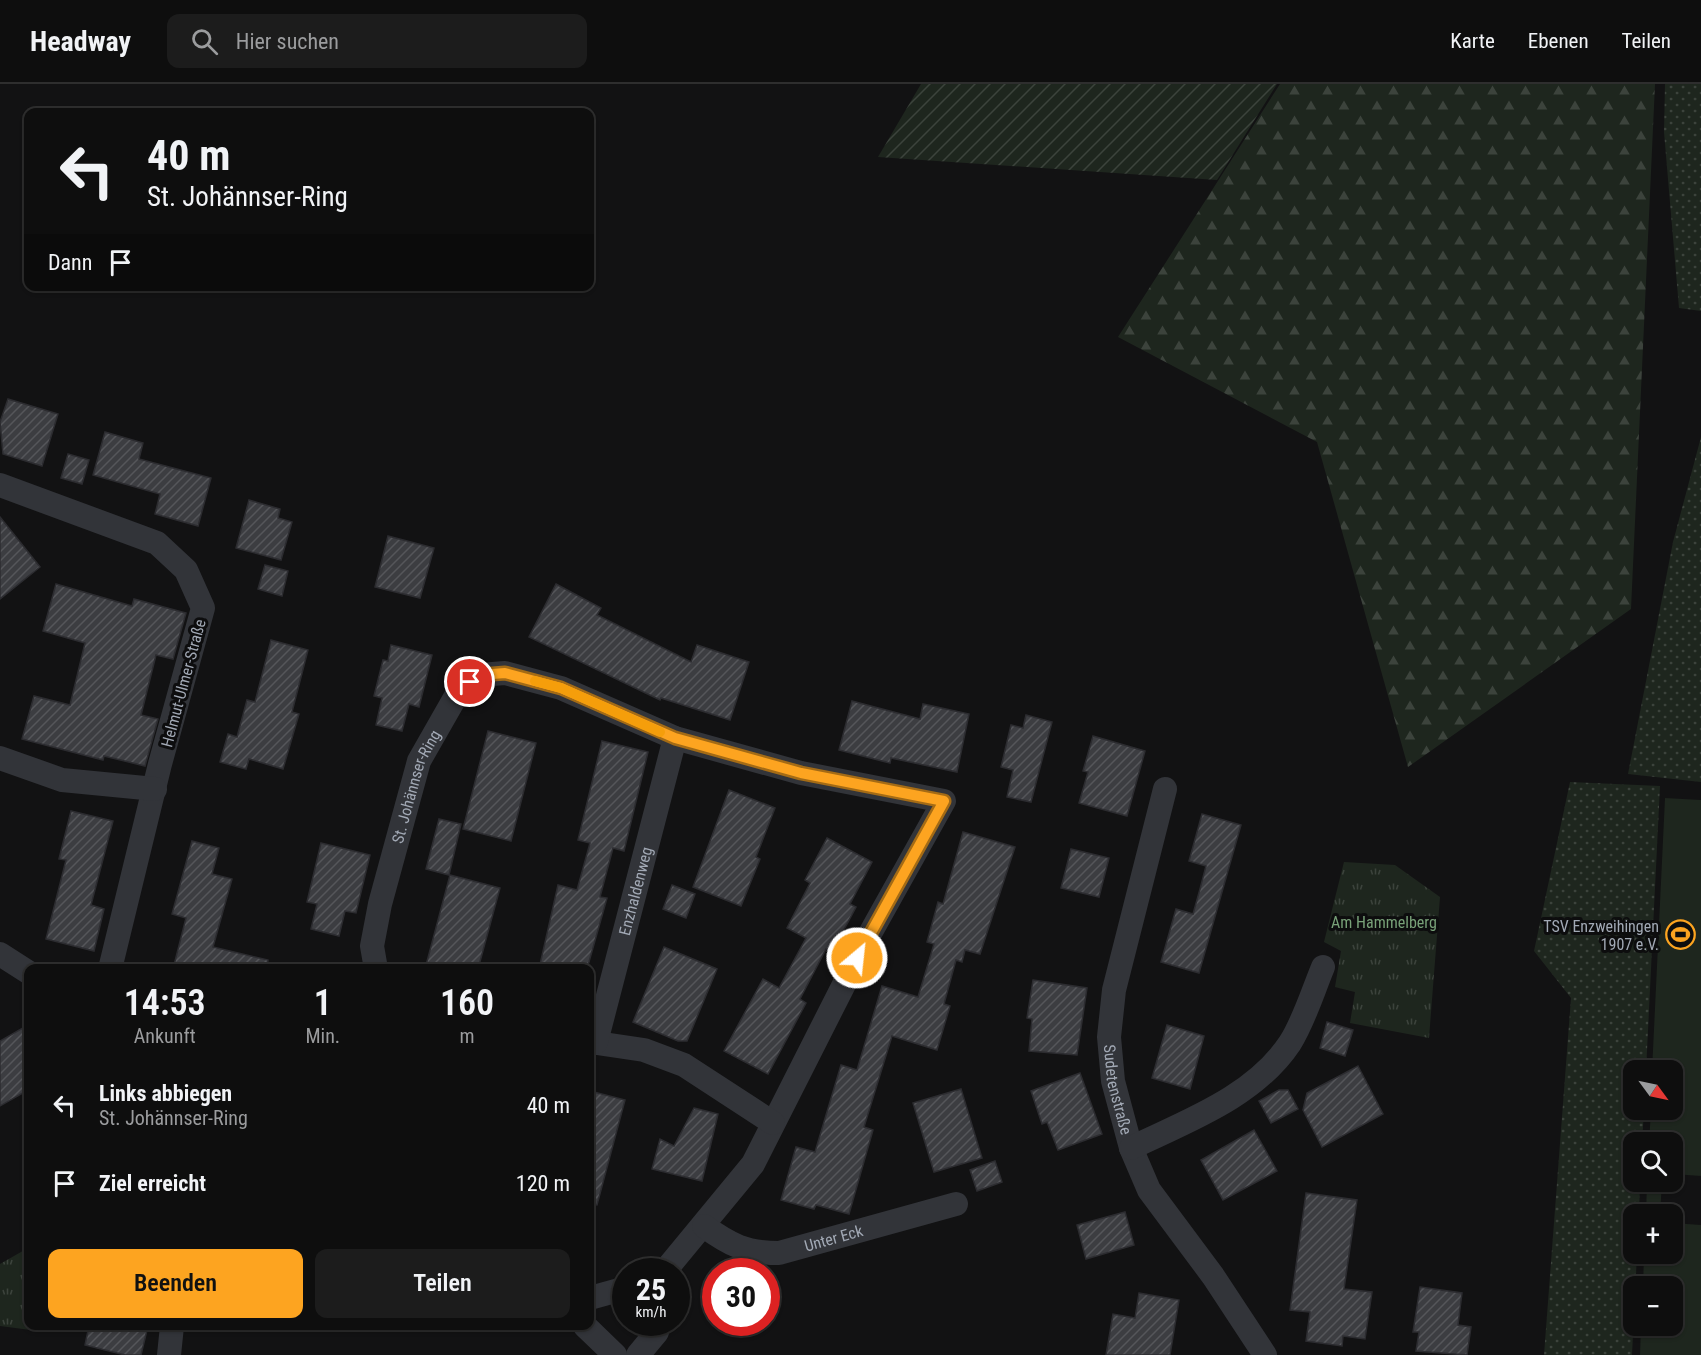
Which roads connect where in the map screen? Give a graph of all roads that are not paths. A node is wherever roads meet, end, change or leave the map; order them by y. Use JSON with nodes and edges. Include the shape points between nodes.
{"nodes":[{"id":1,"x":0,"y":485,"type":"edge"},
{"id":2,"x":675,"y":738,"type":"junction"},
{"id":3,"x":0,"y":758,"type":"edge"},
{"id":4,"x":155,"y":789,"type":"junction"},
{"id":5,"x":1165,"y":789,"type":"dead end"},
{"id":6,"x":0,"y":954,"type":"edge"},
{"id":7,"x":111,"y":964,"type":"edge"},
{"id":8,"x":375,"y":964,"type":"edge"},
{"id":9,"x":1323,"y":967,"type":"dead end"},
{"id":10,"x":24,"y":969,"type":"edge"},
{"id":11,"x":594,"y":1035,"type":"edge"},
{"id":12,"x":594,"y":1042,"type":"edge"},
{"id":13,"x":773,"y":1123,"type":"junction"},
{"id":14,"x":1131,"y":1148,"type":"junction"},
{"id":15,"x":956,"y":1204,"type":"dead end"},
{"id":16,"x":704,"y":1226,"type":"junction"},
{"id":17,"x":675,"y":1258,"type":"edge"},
{"id":18,"x":612,"y":1292,"type":"edge"},
{"id":19,"x":594,"y":1298,"type":"edge"},
{"id":20,"x":172,"y":1330,"type":"edge"},
{"id":21,"x":589,"y":1330,"type":"edge"},
{"id":22,"x":654,"y":1336,"type":"edge"},
{"id":23,"x":1261,"y":1354,"type":"edge"},
{"id":24,"x":169,"y":1355,"type":"edge"},
{"id":25,"x":615,"y":1355,"type":"edge"},
{"id":26,"x":638,"y":1355,"type":"edge"}],
"edges":[{"from":1,"to":4,"type":"street","name":"Helmut-Ulmer-Straße","via":[[157,543],[186,570],[203,608]]},
{"from":2,"to":8,"type":"street","name":"St. Johännser-Ring","via":[[561,688],[505,673],[480,675],[460,689],[419,761],[380,904],[372,946]]},
{"from":2,"to":11,"type":"street","name":"Enzhaldenweg"},
{"from":2,"to":13,"type":"street","name":"St. Johännser-Ring","via":[[801,773],[944,801],[867,939]]},
{"from":3,"to":4,"type":"street","via":[[62,780]]},
{"from":4,"to":7,"type":"street","name":"Helmut-Ulmer-Straße"},
{"from":5,"to":14,"type":"street","name":"Sudetenstraße","via":[[1114,990],[1109,1037],[1113,1081]]},
{"from":6,"to":10,"type":"street"},
{"from":9,"to":14,"type":"street","via":[[1290,1042],[1266,1071],[1225,1102]]},
{"from":12,"to":13,"type":"street","via":[[644,1050],[684,1065]]},
{"from":13,"to":16,"type":"street","name":"St. Johännser-Ring","via":[[753,1164]]},
{"from":14,"to":23,"type":"street","name":"Sudetenstraße","via":[[1149,1190],[1214,1276]]},
{"from":15,"to":16,"type":"street","name":"Unter Eck","via":[[779,1253],[755,1253],[727,1242]]},
{"from":16,"to":17,"type":"street"},
{"from":18,"to":19,"type":"street"},
{"from":20,"to":24,"type":"street"},
{"from":21,"to":25,"type":"street"},
{"from":22,"to":26,"type":"street"}]}
